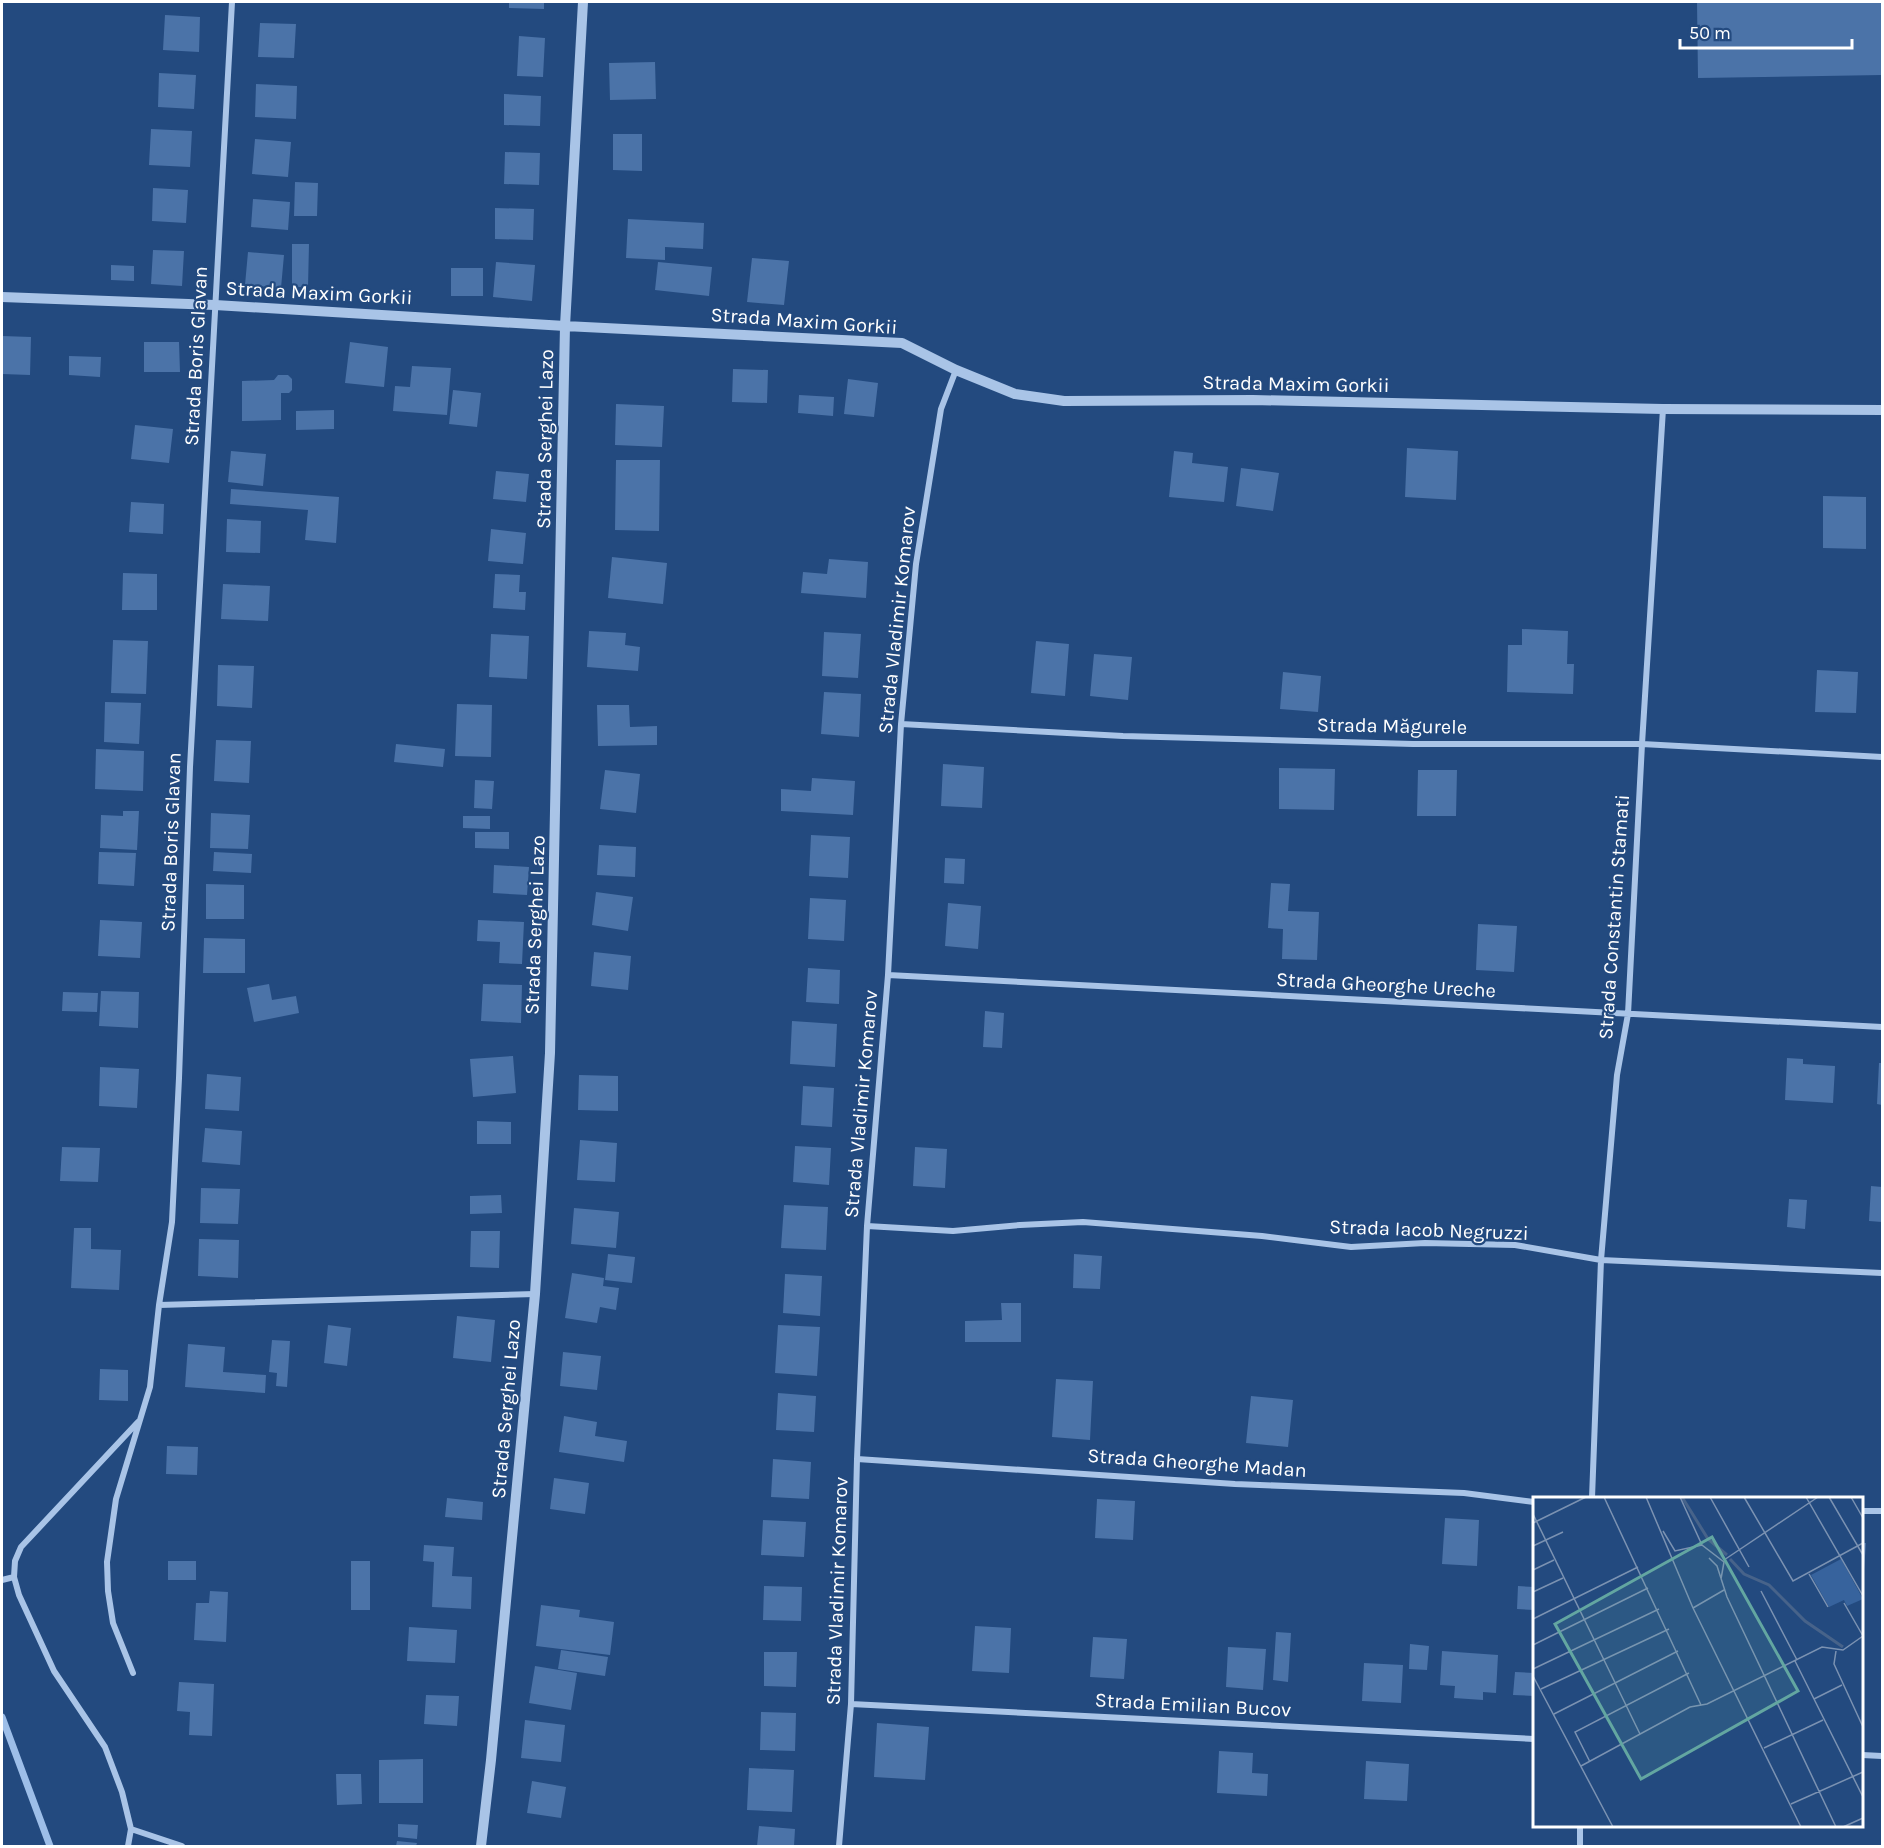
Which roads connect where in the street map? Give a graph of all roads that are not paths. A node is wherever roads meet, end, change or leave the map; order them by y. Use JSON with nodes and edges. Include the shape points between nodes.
{"nodes":[{"id":1,"x":232,"y":2,"type":"edge"},
{"id":2,"x":584,"y":2,"type":"edge"},
{"id":3,"x":2,"y":297,"type":"edge"},
{"id":4,"x":215,"y":305,"type":"junction"},
{"id":5,"x":565,"y":326,"type":"junction"},
{"id":6,"x":956,"y":370,"type":"junction"},
{"id":7,"x":1663,"y":409,"type":"junction"},
{"id":8,"x":1882,"y":410,"type":"edge"},
{"id":9,"x":901,"y":724,"type":"junction"},
{"id":10,"x":1642,"y":744,"type":"junction"},
{"id":11,"x":1882,"y":757,"type":"edge"},
{"id":12,"x":888,"y":975,"type":"junction"},
{"id":13,"x":1628,"y":1014,"type":"junction"},
{"id":14,"x":1882,"y":1027,"type":"edge"},
{"id":15,"x":867,"y":1226,"type":"junction"},
{"id":16,"x":1602,"y":1260,"type":"junction"},
{"id":17,"x":1882,"y":1273,"type":"edge"},
{"id":18,"x":535,"y":1294,"type":"junction"},
{"id":19,"x":159,"y":1305,"type":"junction"},
{"id":20,"x":140,"y":1420,"type":"junction"},
{"id":21,"x":857,"y":1459,"type":"junction"},
{"id":22,"x":1592,"y":1497,"type":"edge"},
{"id":23,"x":1533,"y":1502,"type":"edge"},
{"id":24,"x":1863,"y":1511,"type":"edge"},
{"id":25,"x":1882,"y":1511,"type":"edge"},
{"id":26,"x":14,"y":1576,"type":"junction"},
{"id":27,"x":2,"y":1580,"type":"edge"},
{"id":28,"x":133,"y":1673,"type":"dead end"},
{"id":29,"x":850,"y":1704,"type":"junction"},
{"id":30,"x":1533,"y":1739,"type":"edge"},
{"id":31,"x":1863,"y":1755,"type":"edge"},
{"id":32,"x":1882,"y":1756,"type":"edge"},
{"id":33,"x":1580,"y":1827,"type":"edge"},
{"id":34,"x":131,"y":1828,"type":"junction"},
{"id":35,"x":128,"y":1846,"type":"edge"},
{"id":36,"x":182,"y":1846,"type":"edge"},
{"id":37,"x":481,"y":1846,"type":"edge"},
{"id":38,"x":839,"y":1846,"type":"edge"},
{"id":39,"x":1580,"y":1846,"type":"edge"}],
"edges":[{"from":1,"to":4,"type":"street","name":"Strada Boris Glavan"},
{"from":2,"to":5,"type":"street","name":"Strada Serghei Lazo"},
{"from":3,"to":4,"type":"street","name":"Strada Maxim Gorkii"},
{"from":4,"to":5,"type":"street","name":"Strada Maxim Gorkii"},
{"from":4,"to":19,"type":"street","name":"Strada Boris Glavan","via":[[190,767],[172,1222]]},
{"from":5,"to":6,"type":"street","name":"Strada Maxim Gorkii","via":[[902,343]]},
{"from":5,"to":18,"type":"street","name":"Strada Serghei Lazo","via":[[550,1053]]},
{"from":6,"to":7,"type":"street","name":"Strada Maxim Gorkii","via":[[1015,394],[1064,401],[1253,400]]},
{"from":6,"to":9,"type":"street","name":"Strada Vladimir Komarov","via":[[941,409],[916,564]]},
{"from":7,"to":8,"type":"street","name":"Strada Maxim Gorkii"},
{"from":7,"to":10,"type":"street","name":"Strada Constantin Stamati"},
{"from":9,"to":10,"type":"street","name":"Strada Măgurele","via":[[1401,744]]},
{"from":9,"to":12,"type":"street","name":"Strada Vladimir Komarov"},
{"from":10,"to":11,"type":"street","name":"Strada Măgurele"},
{"from":10,"to":13,"type":"street","name":"Strada Constantin Stamati"},
{"from":12,"to":13,"type":"street","name":"Strada Gheorghe Ureche"},
{"from":12,"to":15,"type":"street","name":"Strada Vladimir Komarov"},
{"from":13,"to":14,"type":"street","name":"Strada Gheorghe Ureche"},
{"from":13,"to":16,"type":"street","name":"Strada Constantin Stamati","via":[[1617,1074]]},
{"from":15,"to":16,"type":"street","name":"Strada Iacob Negruzzi","via":[[953,1231],[1083,1222],[1351,1247],[1425,1243],[1515,1245]]},
{"from":15,"to":21,"type":"street","name":"Strada Vladimir Komarov"},
{"from":16,"to":17,"type":"street","name":"Strada Iacob Negruzzi"},
{"from":16,"to":22,"type":"street","name":"Strada Constantin Stamati"},
{"from":18,"to":19,"type":"street"},
{"from":18,"to":37,"type":"street","name":"Strada Serghei Lazo"},
{"from":19,"to":20,"type":"street","name":"Strada Boris Glavan","via":[[150,1387]]},
{"from":20,"to":26,"type":"street","via":[[21,1546]]},
{"from":20,"to":28,"type":"street","name":"Strada Boris Glavan","via":[[116,1499],[107,1562],[113,1623]]},
{"from":21,"to":23,"type":"street","name":"Strada Gheorghe Madan","via":[[1236,1484],[1464,1493]]},
{"from":21,"to":29,"type":"street","name":"Strada Vladimir Komarov"},
{"from":24,"to":25,"type":"street"},
{"from":26,"to":27,"type":"street"},
{"from":26,"to":34,"type":"street","via":[[54,1671],[105,1747]]},
{"from":29,"to":30,"type":"street","name":"Strada Emilian Bucov"},
{"from":29,"to":38,"type":"street","name":"Strada Vladimir Komarov"},
{"from":31,"to":32,"type":"street"},
{"from":33,"to":39,"type":"street"},
{"from":34,"to":35,"type":"street"},
{"from":34,"to":36,"type":"street"}]}
